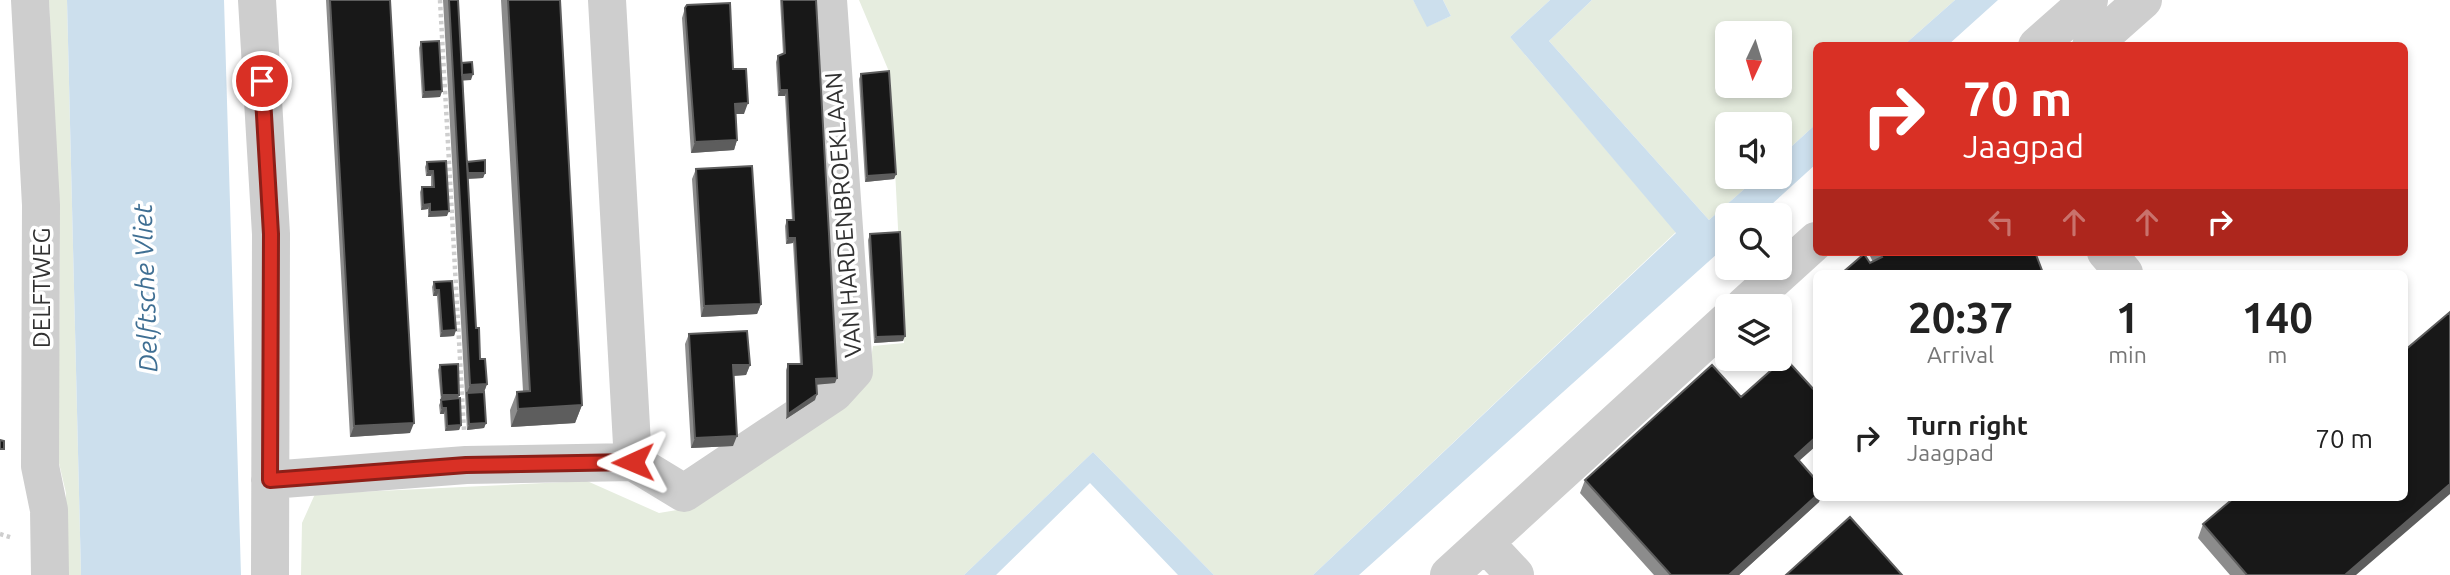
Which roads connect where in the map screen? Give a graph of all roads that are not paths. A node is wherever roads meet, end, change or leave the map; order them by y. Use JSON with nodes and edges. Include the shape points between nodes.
{"nodes":[{"id":1,"x":30,"y":0,"type":"edge"},
{"id":2,"x":257,"y":0,"type":"edge"},
{"id":3,"x":607,"y":0,"type":"edge"},
{"id":4,"x":828,"y":0,"type":"edge"},
{"id":5,"x":2089,"y":0,"type":"edge"},
{"id":6,"x":2143,"y":0,"type":"edge"},
{"id":7,"x":2042,"y":42,"type":"edge"},
{"id":8,"x":2096,"y":42,"type":"edge"},
{"id":9,"x":1813,"y":244,"type":"edge"},
{"id":10,"x":2109,"y":256,"type":"edge"},
{"id":11,"x":2121,"y":270,"type":"edge"},
{"id":12,"x":1757,"y":294,"type":"edge"},
{"id":13,"x":1715,"y":332,"type":"edge"},
{"id":14,"x":633,"y":462,"type":"junction"},
{"id":15,"x":270,"y":480,"type":"junction"},
{"id":16,"x":1486,"y":544,"type":"junction"},
{"id":17,"x":50,"y":575,"type":"edge"},
{"id":18,"x":270,"y":575,"type":"edge"},
{"id":19,"x":1449,"y":575,"type":"edge"},
{"id":20,"x":1515,"y":575,"type":"edge"}],
"edges":[{"from":1,"to":17,"type":"street","name":"DELFTWEG","via":[[41,205],[40,466],[49,510]]},
{"from":2,"to":15,"type":"street","via":[[271,234]]},
{"from":3,"to":14,"type":"street"},
{"from":4,"to":14,"type":"street","name":"VAN HARDENBROEKLAAN","via":[[854,371],[834,393],[684,493]]},
{"from":5,"to":7,"type":"street"},
{"from":6,"to":8,"type":"street"},
{"from":9,"to":12,"type":"street"},
{"from":10,"to":11,"type":"street"},
{"from":13,"to":16,"type":"street"},
{"from":14,"to":15,"type":"street","via":[[466,465]]},
{"from":15,"to":18,"type":"street"},
{"from":16,"to":19,"type":"street"},
{"from":16,"to":20,"type":"street"}]}
